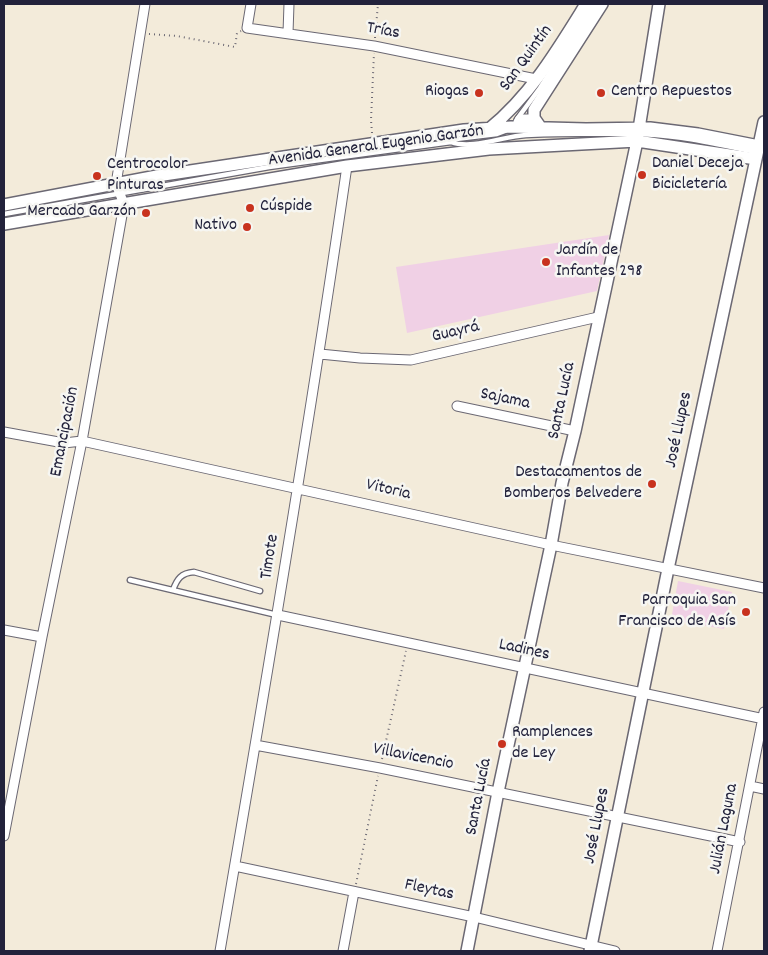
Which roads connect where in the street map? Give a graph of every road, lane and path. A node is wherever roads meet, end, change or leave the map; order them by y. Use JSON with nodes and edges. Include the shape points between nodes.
{"nodes":[{"id":1,"x":145,"y":4,"type":"edge"},
{"id":2,"x":251,"y":4,"type":"edge"},
{"id":3,"x":290,"y":4,"type":"edge"},
{"id":4,"x":378,"y":4,"type":"edge"},
{"id":5,"x":586,"y":4,"type":"edge"},
{"id":6,"x":594,"y":4,"type":"edge"},
{"id":7,"x":602,"y":4,"type":"edge"},
{"id":8,"x":659,"y":4,"type":"edge"},
{"id":9,"x":247,"y":28,"type":"junction"},
{"id":10,"x":141,"y":33,"type":"junction"},
{"id":11,"x":288,"y":33,"type":"junction"},
{"id":12,"x":374,"y":46,"type":"junction"},
{"id":13,"x":536,"y":79,"type":"junction"},
{"id":14,"x":764,"y":122,"type":"edge"},
{"id":15,"x":516,"y":123,"type":"junction"},
{"id":16,"x":489,"y":128,"type":"junction"},
{"id":17,"x":541,"y":128,"type":"junction"},
{"id":18,"x":638,"y":134,"type":"junction"},
{"id":19,"x":451,"y":142,"type":"junction"},
{"id":20,"x":373,"y":143,"type":"junction"},
{"id":21,"x":760,"y":153,"type":"edge"},
{"id":22,"x":347,"y":166,"type":"junction"},
{"id":23,"x":120,"y":194,"type":"junction"},
{"id":24,"x":4,"y":205,"type":"edge"},
{"id":25,"x":4,"y":214,"type":"edge"},
{"id":26,"x":4,"y":224,"type":"edge"},
{"id":27,"x":598,"y":317,"type":"junction"},
{"id":28,"x":320,"y":354,"type":"junction"},
{"id":29,"x":457,"y":406,"type":"dead end"},
{"id":30,"x":575,"y":431,"type":"junction"},
{"id":31,"x":4,"y":432,"type":"edge"},
{"id":32,"x":82,"y":441,"type":"junction"},
{"id":33,"x":298,"y":488,"type":"junction"},
{"id":34,"x":551,"y":545,"type":"junction"},
{"id":35,"x":668,"y":569,"type":"junction"},
{"id":36,"x":130,"y":580,"type":"dead end"},
{"id":37,"x":764,"y":588,"type":"edge"},
{"id":38,"x":173,"y":590,"type":"junction"},
{"id":39,"x":260,"y":591,"type":"dead end"},
{"id":40,"x":278,"y":615,"type":"junction"},
{"id":41,"x":4,"y":630,"type":"edge"},
{"id":42,"x":42,"y":637,"type":"junction"},
{"id":43,"x":408,"y":644,"type":"junction"},
{"id":44,"x":525,"y":668,"type":"junction"},
{"id":45,"x":642,"y":693,"type":"junction"},
{"id":46,"x":764,"y":717,"type":"edge"},
{"id":47,"x":256,"y":745,"type":"junction"},
{"id":48,"x":380,"y":768,"type":"junction"},
{"id":49,"x":750,"y":786,"type":"junction"},
{"id":50,"x":764,"y":789,"type":"edge"},
{"id":51,"x":498,"y":792,"type":"junction"},
{"id":52,"x":618,"y":817,"type":"junction"},
{"id":53,"x":4,"y":836,"type":"edge"},
{"id":54,"x":740,"y":842,"type":"junction"},
{"id":55,"x":235,"y":866,"type":"junction"},
{"id":56,"x":354,"y":892,"type":"junction"},
{"id":57,"x":474,"y":916,"type":"junction"},
{"id":58,"x":591,"y":949,"type":"edge"},
{"id":59,"x":220,"y":951,"type":"edge"},
{"id":60,"x":343,"y":951,"type":"edge"},
{"id":61,"x":467,"y":951,"type":"edge"},
{"id":62,"x":615,"y":951,"type":"edge"},
{"id":63,"x":717,"y":951,"type":"edge"}],
"edges":[{"from":1,"to":10,"type":"street","name":"Emancipación"},
{"from":2,"to":9,"type":"street"},
{"from":3,"to":11,"type":"street"},
{"from":4,"to":12,"type":"path"},
{"from":5,"to":13,"type":"street","name":"San Quintín"},
{"from":6,"to":15,"type":"lane","name":"San Quintín"},
{"from":7,"to":17,"type":"street","name":"San Quintín","via":[[534,110],[534,118]]},
{"from":8,"to":18,"type":"street","name":"Santa Lucía"},
{"from":9,"to":10,"type":"path","via":[[237,33],[235,47]]},
{"from":9,"to":11,"type":"street","name":"Trías"},
{"from":10,"to":23,"type":"street","name":"Emancipación"},
{"from":11,"to":12,"type":"street","name":"Trías"},
{"from":12,"to":13,"type":"street","name":"Trías"},
{"from":12,"to":20,"type":"path"},
{"from":13,"to":16,"type":"street","name":"San Quintín","via":[[508,113]]},
{"from":14,"to":21,"type":"street","name":"José Llupes"},
{"from":15,"to":16,"type":"street","name":"Avenida General Eugenio Garzón"},
{"from":15,"to":17,"type":"street","name":"Avenida General Eugenio Garzón"},
{"from":15,"to":19,"type":"lane","name":"Avenida General Eugenio Garzón","via":[[497,134]]},
{"from":16,"to":20,"type":"street","name":"Avenida General Eugenio Garzón"},
{"from":17,"to":18,"type":"street","name":"Avenida General Eugenio Garzón"},
{"from":18,"to":19,"type":"lane","name":"Avenida General Eugenio Garzón","via":[[524,135],[491,142]]},
{"from":18,"to":21,"type":"street","name":"Avenida General Eugenio Garzón"},
{"from":18,"to":22,"type":"street","name":"Avenida General Eugenio Garzón"},
{"from":18,"to":27,"type":"street","name":"Santa Lucía"},
{"from":19,"to":23,"type":"lane","name":"Avenida General Eugenio Garzón","via":[[269,167]]},
{"from":20,"to":23,"type":"street","name":"Avenida General Eugenio Garzón","via":[[158,176]]},
{"from":21,"to":35,"type":"street","name":"José Llupes"},
{"from":22,"to":23,"type":"street","name":"Avenida General Eugenio Garzón","via":[[206,188]]},
{"from":22,"to":28,"type":"street","name":"Timote"},
{"from":23,"to":24,"type":"street","name":"Avenida General Eugenio Garzón"},
{"from":23,"to":25,"type":"lane","name":"Avenida General Eugenio Garzón"},
{"from":23,"to":26,"type":"street","name":"Avenida General Eugenio Garzón"},
{"from":23,"to":32,"type":"street","name":"Emancipación"},
{"from":27,"to":28,"type":"street","name":"Guayrá","via":[[411,360]]},
{"from":27,"to":30,"type":"street","name":"Santa Lucía"},
{"from":28,"to":33,"type":"street","name":"Timote"},
{"from":29,"to":30,"type":"street","name":"Sajama"},
{"from":30,"to":34,"type":"street","name":"Santa Lucía"},
{"from":31,"to":32,"type":"street","name":"Vitoria","via":[[64,444]]},
{"from":32,"to":33,"type":"street","name":"Vitoria"},
{"from":32,"to":42,"type":"street","name":"Emancipación"},
{"from":33,"to":34,"type":"street","name":"Vitoria"},
{"from":33,"to":40,"type":"street","name":"Timote"},
{"from":34,"to":35,"type":"street","name":"Vitoria"},
{"from":34,"to":44,"type":"street","name":"Santa Lucía"},
{"from":35,"to":37,"type":"street","name":"Vitoria"},
{"from":35,"to":45,"type":"street","name":"José Llupes"},
{"from":36,"to":38,"type":"lane"},
{"from":38,"to":39,"type":"lane","via":[[180,576],[194,572]]},
{"from":38,"to":40,"type":"lane"},
{"from":40,"to":43,"type":"street","name":"Ladines"},
{"from":40,"to":47,"type":"street","name":"Timote"},
{"from":41,"to":42,"type":"street"},
{"from":42,"to":53,"type":"street","name":"Emancipación"},
{"from":43,"to":44,"type":"street","name":"Ladines"},
{"from":43,"to":48,"type":"path"},
{"from":44,"to":45,"type":"street","name":"Ladines"},
{"from":44,"to":51,"type":"street","name":"Santa Lucía"},
{"from":45,"to":46,"type":"street","name":"Ladines"},
{"from":45,"to":52,"type":"street","name":"José Llupes"},
{"from":46,"to":49,"type":"street","name":"Julián Laguna"},
{"from":47,"to":48,"type":"street","name":"Villavicencio"},
{"from":47,"to":55,"type":"street","name":"Timote"},
{"from":48,"to":51,"type":"street","name":"Villavicencio"},
{"from":48,"to":56,"type":"path"},
{"from":49,"to":50,"type":"street"},
{"from":49,"to":54,"type":"street","name":"Julián Laguna"},
{"from":51,"to":52,"type":"street","name":"Villavicencio"},
{"from":51,"to":57,"type":"street","name":"Santa Lucía"},
{"from":52,"to":54,"type":"street","name":"Villavicencio"},
{"from":52,"to":58,"type":"street","name":"José Llupes"},
{"from":54,"to":63,"type":"street","name":"Julián Laguna"},
{"from":55,"to":56,"type":"street","name":"Fleytas"},
{"from":55,"to":59,"type":"street","name":"Timote"},
{"from":56,"to":57,"type":"street","name":"Fleytas"},
{"from":56,"to":60,"type":"street"},
{"from":57,"to":58,"type":"street","name":"Fleytas","via":[[581,942]]},
{"from":57,"to":61,"type":"street","name":"Santa Lucía"},
{"from":58,"to":62,"type":"street","name":"Fleytas"}]}
